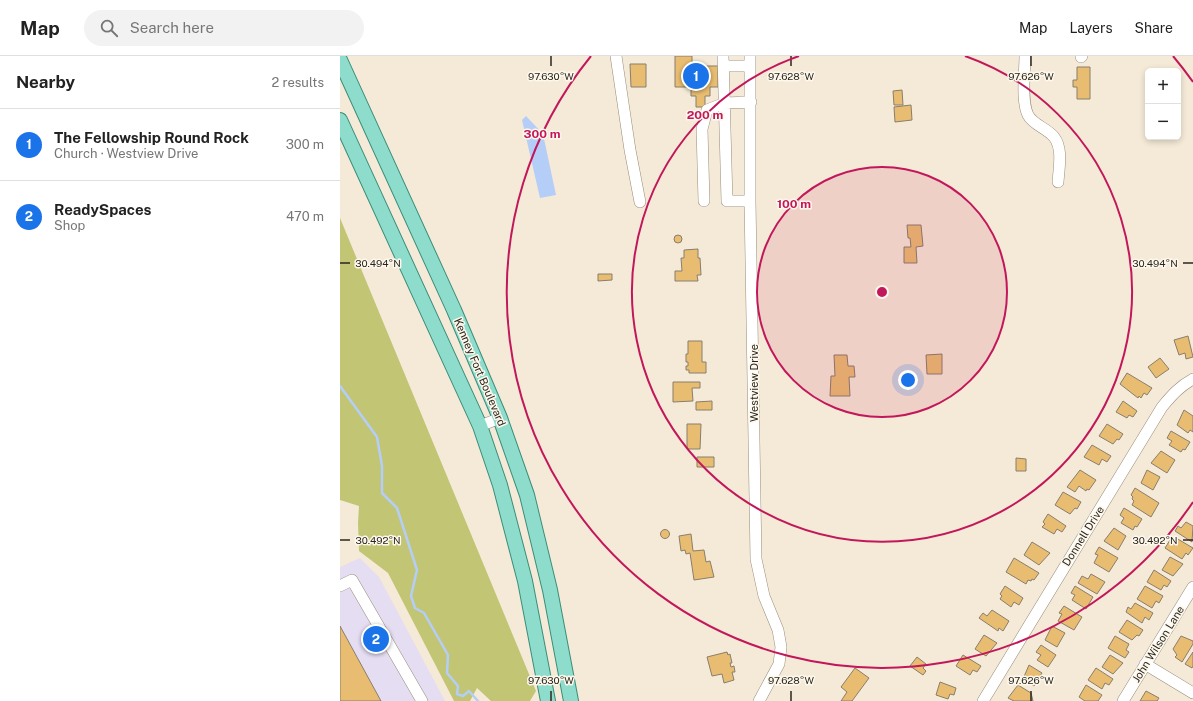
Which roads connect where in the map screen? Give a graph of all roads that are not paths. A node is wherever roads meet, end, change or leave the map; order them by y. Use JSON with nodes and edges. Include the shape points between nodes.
{"nodes":[{"id":1,"x":616,"y":56,"type":"edge"},
{"id":2,"x":1025,"y":56,"type":"edge"},
{"id":3,"x":340,"y":60,"type":"edge"},
{"id":4,"x":723,"y":61,"type":"edge"},
{"id":5,"x":750,"y":61,"type":"edge"},
{"id":6,"x":751,"y":102,"type":"junction"},
{"id":7,"x":725,"y":103,"type":"junction"},
{"id":8,"x":340,"y":120,"type":"edge"},
{"id":9,"x":1058,"y":182,"type":"dead end"},
{"id":10,"x":704,"y":201,"type":"dead end"},
{"id":11,"x":750,"y":201,"type":"junction"},
{"id":12,"x":640,"y":202,"type":"dead end"},
{"id":13,"x":1193,"y":379,"type":"edge"},
{"id":14,"x":500,"y":418,"type":"junction"},
{"id":15,"x":480,"y":426,"type":"junction"},
{"id":16,"x":340,"y":586,"type":"edge"},
{"id":17,"x":1193,"y":587,"type":"edge"},
{"id":18,"x":1145,"y":664,"type":"junction"},
{"id":19,"x":1193,"y":693,"type":"edge"},
{"id":20,"x":422,"y":701,"type":"edge"},
{"id":21,"x":548,"y":701,"type":"edge"},
{"id":22,"x":571,"y":701,"type":"edge"},
{"id":23,"x":759,"y":701,"type":"edge"},
{"id":24,"x":983,"y":701,"type":"edge"},
{"id":25,"x":1123,"y":701,"type":"edge"}],
"edges":[{"from":1,"to":12,"type":"street"},
{"from":2,"to":9,"type":"street","via":[[1025,105],[1028,116],[1053,136],[1059,147]]},
{"from":3,"to":14,"type":"main road","name":"Kenney Fort Boulevard","via":[[454,310]]},
{"from":4,"to":5,"type":"street"},
{"from":4,"to":7,"type":"street"},
{"from":5,"to":6,"type":"street","name":"Westview Drive"},
{"from":6,"to":7,"type":"street"},
{"from":6,"to":11,"type":"street","name":"Westview Drive"},
{"from":7,"to":10,"type":"street","via":[[707,110],[702,129]]},
{"from":7,"to":11,"type":"street","via":[[727,201]]},
{"from":8,"to":15,"type":"main road","name":"Kenney Fort Boulevard"},
{"from":11,"to":23,"type":"street","name":"Westview Drive","via":[[756,559],[764,596],[778,630],[781,647],[779,664]]},
{"from":13,"to":24,"type":"street","name":"Donnell Drive","via":[[1173,393],[1162,407]]},
{"from":14,"to":15,"type":"street"},
{"from":14,"to":22,"type":"main road","name":"Kenney Fort Boulevard","via":[[527,495],[550,590]]},
{"from":15,"to":21,"type":"main road","name":"Kenney Fort Boulevard","via":[[500,485],[525,581]]},
{"from":16,"to":20,"type":"street","via":[[352,580]]},
{"from":17,"to":18,"type":"street","name":"John Wilson Lane"},
{"from":18,"to":19,"type":"street"},
{"from":18,"to":25,"type":"street","name":"John Wilson Lane"}]}
